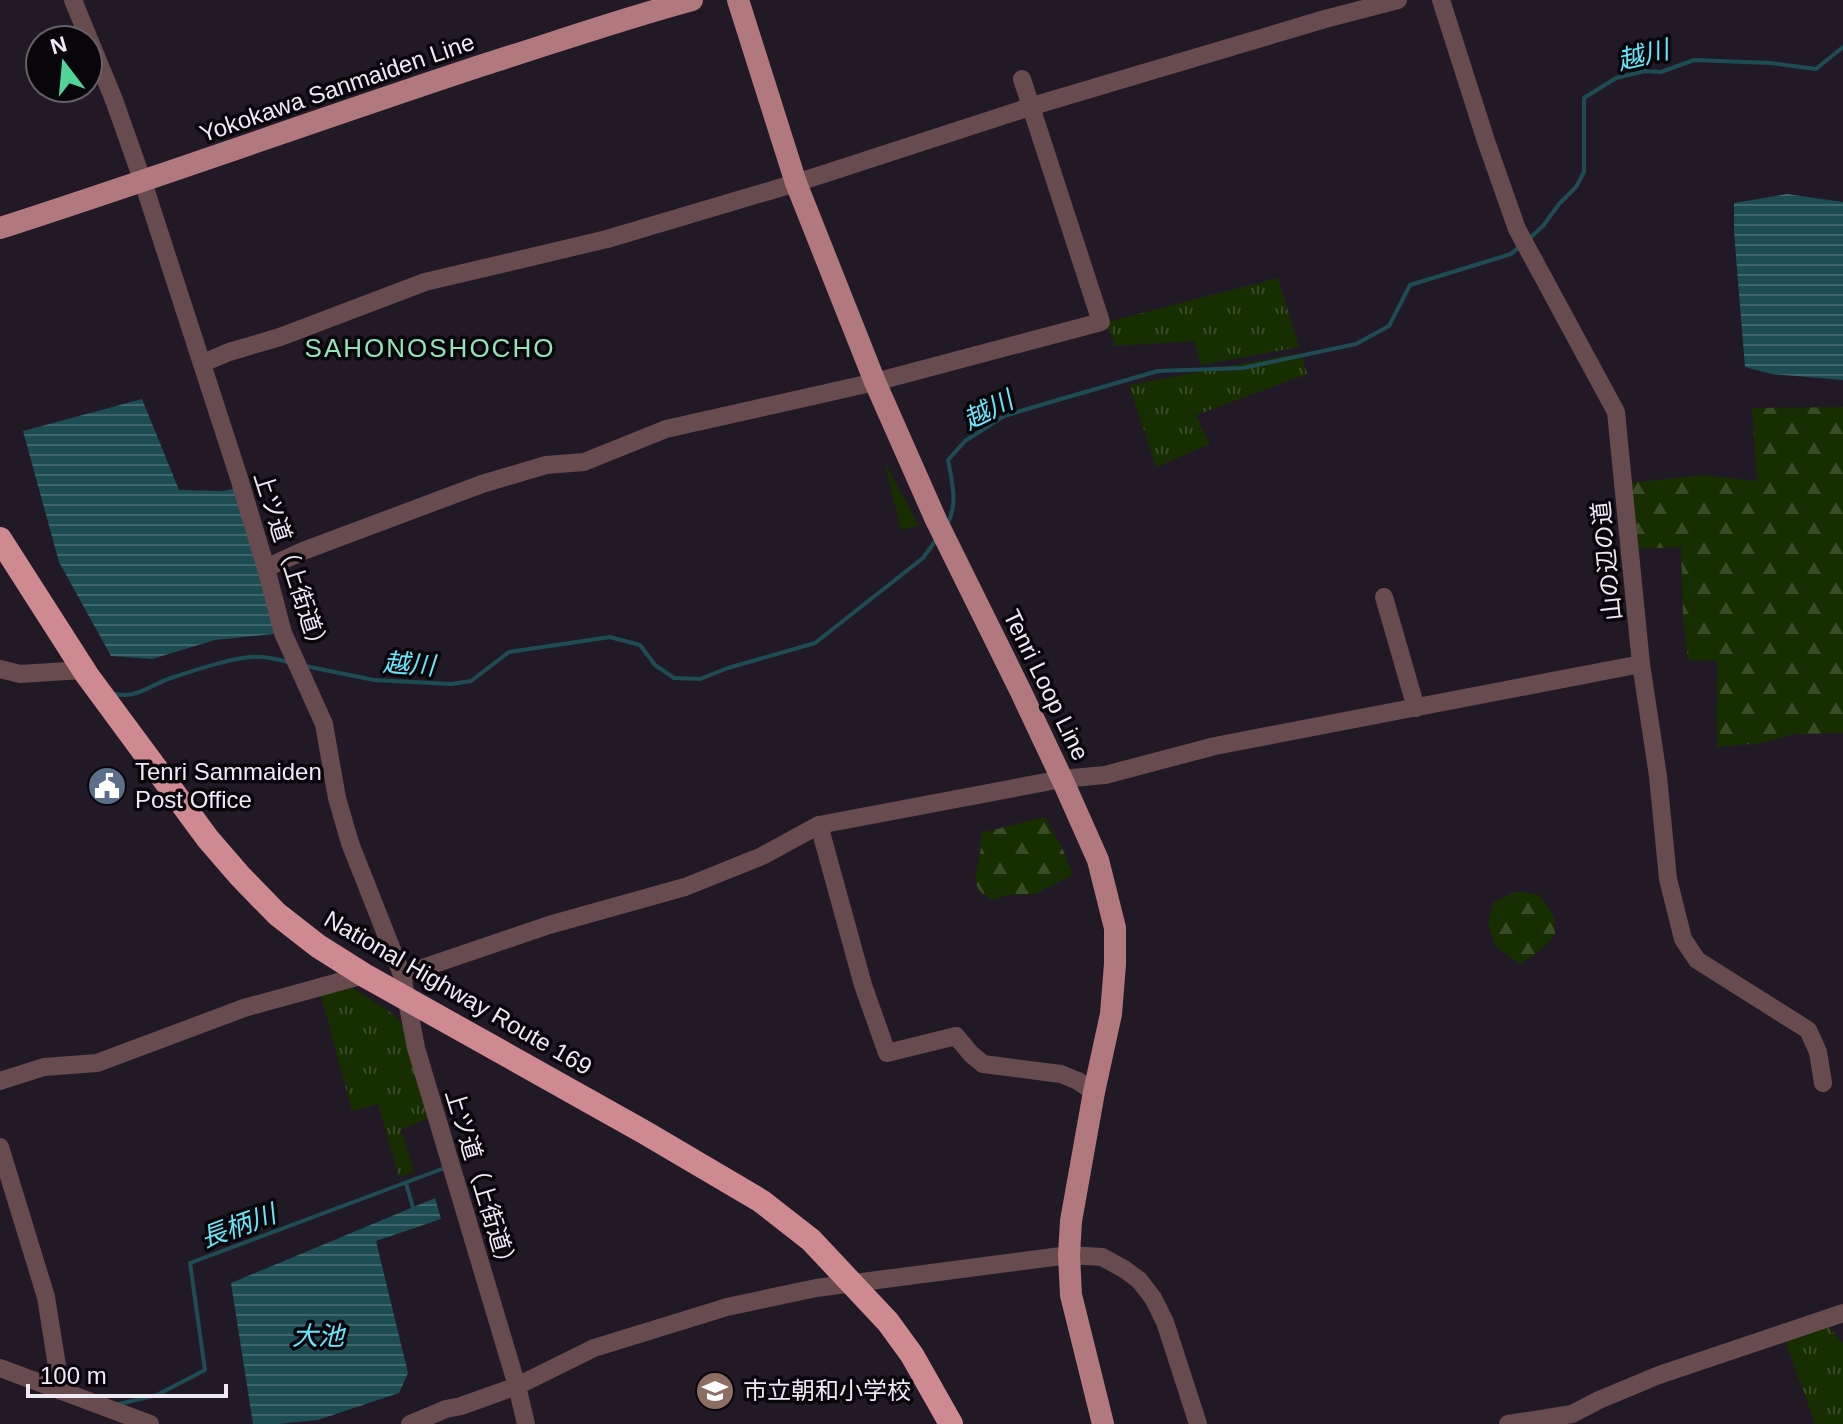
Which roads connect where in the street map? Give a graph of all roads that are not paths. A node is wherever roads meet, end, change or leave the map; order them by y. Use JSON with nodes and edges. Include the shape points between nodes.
{"nodes":[{"id":1,"x":73,"y":0,"type":"edge"},
{"id":2,"x":692,"y":0,"type":"edge"},
{"id":3,"x":738,"y":0,"type":"edge"},
{"id":4,"x":1398,"y":0,"type":"edge"},
{"id":5,"x":1441,"y":0,"type":"edge"},
{"id":6,"x":1022,"y":79,"type":"dead end"},
{"id":7,"x":1031,"y":106,"type":"junction"},
{"id":8,"x":143,"y":182,"type":"junction"},
{"id":9,"x":796,"y":183,"type":"junction"},
{"id":10,"x":0,"y":228,"type":"edge"},
{"id":11,"x":203,"y":363,"type":"junction"},
{"id":12,"x":875,"y":382,"type":"junction"},
{"id":13,"x":0,"y":539,"type":"edge"},
{"id":14,"x":266,"y":568,"type":"junction"},
{"id":15,"x":1384,"y":597,"type":"dead end"},
{"id":16,"x":1641,"y":664,"type":"junction"},
{"id":17,"x":0,"y":669,"type":"edge"},
{"id":18,"x":83,"y":670,"type":"junction"},
{"id":19,"x":1416,"y":708,"type":"junction"},
{"id":20,"x":1062,"y":779,"type":"junction"},
{"id":21,"x":819,"y":825,"type":"junction"},
{"id":22,"x":364,"y":975,"type":"junction"},
{"id":23,"x":402,"y":975,"type":"junction"},
{"id":24,"x":408,"y":1001,"type":"junction"},
{"id":25,"x":0,"y":1081,"type":"edge"},
{"id":26,"x":1823,"y":1083,"type":"dead end"},
{"id":27,"x":1094,"y":1092,"type":"junction"},
{"id":28,"x":0,"y":1147,"type":"edge"},
{"id":29,"x":1069,"y":1255,"type":"junction"},
{"id":30,"x":853,"y":1284,"type":"junction"},
{"id":31,"x":1843,"y":1313,"type":"edge"},
{"id":32,"x":0,"y":1368,"type":"edge"},
{"id":33,"x":517,"y":1386,"type":"junction"},
{"id":34,"x":61,"y":1391,"type":"junction"},
{"id":35,"x":462,"y":1415,"type":"edge"},
{"id":36,"x":150,"y":1424,"type":"edge"},
{"id":37,"x":410,"y":1424,"type":"edge"},
{"id":38,"x":526,"y":1424,"type":"edge"},
{"id":39,"x":951,"y":1424,"type":"edge"},
{"id":40,"x":1103,"y":1424,"type":"edge"},
{"id":41,"x":1198,"y":1424,"type":"edge"},
{"id":42,"x":1508,"y":1424,"type":"edge"}],
"edges":[{"from":1,"to":8,"type":"street","name":"上ツ道（上街道）"},
{"from":2,"to":8,"type":"main road","name":"Yokokawa Sanmaiden Line"},
{"from":3,"to":9,"type":"main road","name":"Tenri Loop Line"},
{"from":4,"to":7,"type":"street"},
{"from":5,"to":16,"type":"street","name":"山の辺の道","via":[[1517,229],[1616,412]]},
{"from":6,"to":7,"type":"street"},
{"from":7,"to":9,"type":"street"},
{"from":7,"to":12,"type":"street","via":[[1101,322]]},
{"from":8,"to":10,"type":"main road","name":"Yokokawa Sanmaiden Line"},
{"from":8,"to":11,"type":"street","name":"上ツ道（上街道）"},
{"from":9,"to":11,"type":"street","via":[[607,239],[425,282]]},
{"from":9,"to":12,"type":"main road","name":"Tenri Loop Line"},
{"from":11,"to":14,"type":"street","name":"上ツ道（上街道）"},
{"from":12,"to":14,"type":"street","via":[[666,429],[584,462],[546,465],[482,484]]},
{"from":12,"to":20,"type":"main road","name":"Tenri Loop Line"},
{"from":13,"to":18,"type":"highway","name":"National Highway Route 169"},
{"from":14,"to":23,"type":"street","name":"上ツ道（上街道）","via":[[283,633],[324,724],[350,843]]},
{"from":15,"to":19,"type":"street"},
{"from":16,"to":19,"type":"street"},
{"from":16,"to":26,"type":"street","name":"山の辺の道","via":[[1668,879],[1683,939],[1697,960],[1808,1030]]},
{"from":17,"to":18,"type":"street","via":[[20,674]]},
{"from":18,"to":22,"type":"highway","name":"National Highway Route 169","via":[[240,876],[277,914]]},
{"from":19,"to":20,"type":"street","via":[[1215,746],[1105,775]]},
{"from":20,"to":21,"type":"street"},
{"from":20,"to":27,"type":"main road","name":"Tenri Loop Line","via":[[1098,860],[1115,928],[1111,1014]]},
{"from":21,"to":23,"type":"street","via":[[762,856],[685,887],[549,925]]},
{"from":21,"to":27,"type":"street","via":[[887,1053],[956,1036],[983,1064],[1061,1074]]},
{"from":22,"to":24,"type":"highway","name":"National Highway Route 169"},
{"from":22,"to":25,"type":"street","via":[[244,1008],[97,1063],[44,1067]]},
{"from":23,"to":24,"type":"street","name":"上ツ道（上街道）"},
{"from":24,"to":30,"type":"highway","name":"National Highway Route 169","via":[[761,1201],[811,1240]]},
{"from":24,"to":33,"type":"street","name":"上ツ道（上街道）","via":[[416,1048]]},
{"from":27,"to":29,"type":"main road","name":"Tenri Loop Line"},
{"from":28,"to":34,"type":"street","via":[[46,1297]]},
{"from":29,"to":30,"type":"street"},
{"from":29,"to":40,"type":"main road","name":"Tenri Loop Line","via":[[1071,1295]]},
{"from":29,"to":41,"type":"street","via":[[1102,1257],[1139,1280],[1153,1298]]},
{"from":30,"to":33,"type":"street","via":[[712,1311],[594,1348]]},
{"from":30,"to":39,"type":"highway","name":"National Highway Route 169","via":[[912,1355]]},
{"from":31,"to":42,"type":"street","via":[[1659,1375],[1572,1414]]},
{"from":32,"to":34,"type":"street"},
{"from":33,"to":35,"type":"street"},
{"from":33,"to":38,"type":"street","name":"上ツ道（上街道）"},
{"from":34,"to":36,"type":"street"},
{"from":35,"to":37,"type":"street","via":[[446,1409]]}]}
